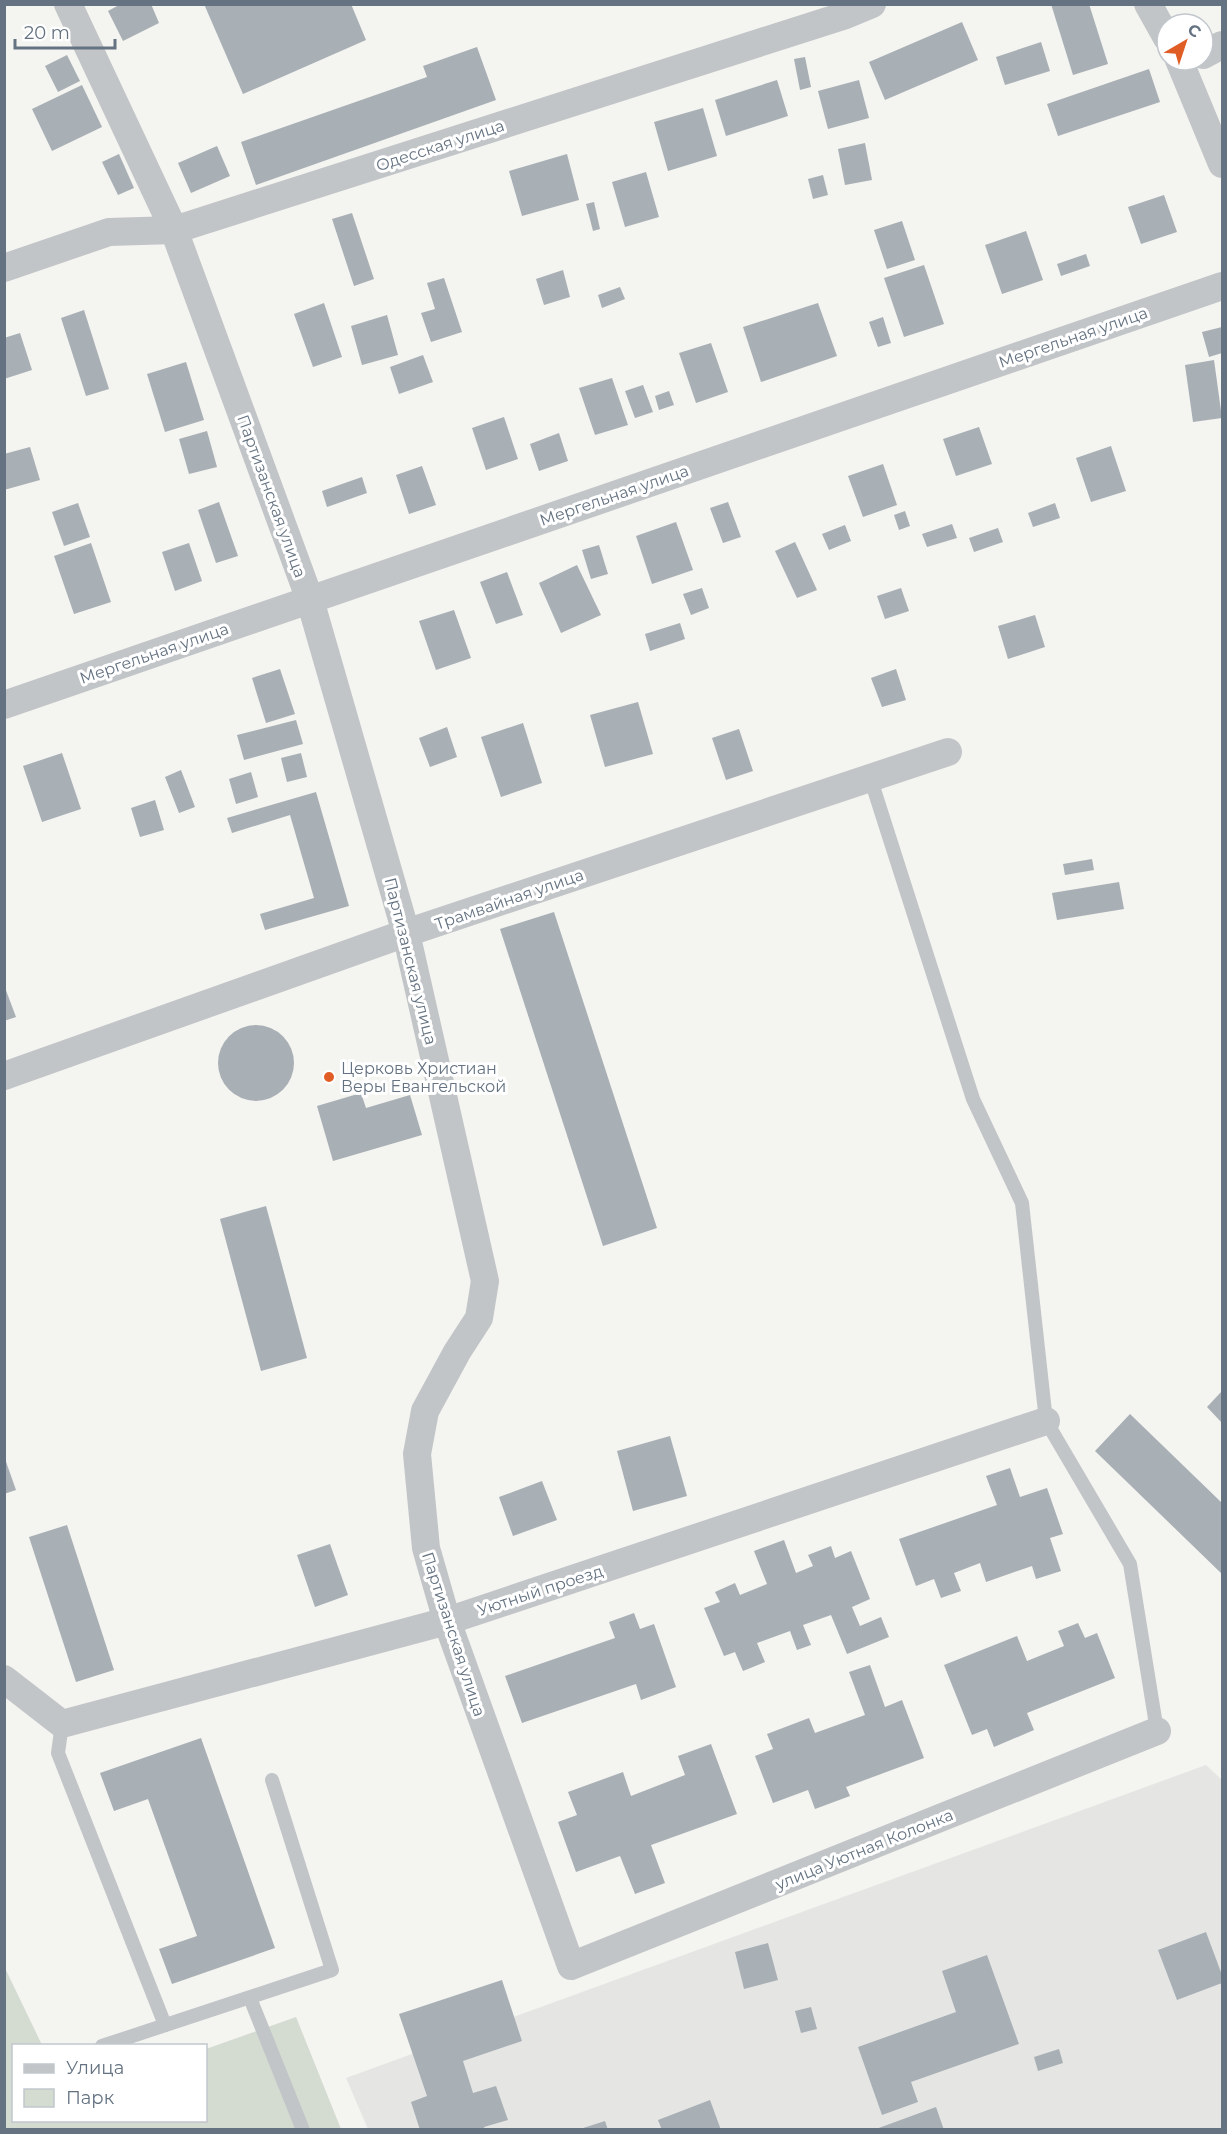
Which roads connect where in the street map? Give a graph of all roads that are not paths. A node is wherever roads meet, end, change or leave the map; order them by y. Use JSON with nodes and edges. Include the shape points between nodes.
{"nodes":[{"id":1,"x":68,"y":4,"type":"edge"},
{"id":2,"x":872,"y":4,"type":"edge"},
{"id":3,"x":841,"y":10,"type":"edge"},
{"id":4,"x":1194,"y":72,"type":"edge"},
{"id":5,"x":1222,"y":164,"type":"edge"},
{"id":6,"x":174,"y":230,"type":"junction"},
{"id":7,"x":4,"y":268,"type":"edge"},
{"id":8,"x":1222,"y":286,"type":"edge"},
{"id":9,"x":310,"y":600,"type":"junction"},
{"id":10,"x":4,"y":705,"type":"edge"},
{"id":11,"x":948,"y":752,"type":"dead end"},
{"id":12,"x":870,"y":777,"type":"junction"},
{"id":13,"x":406,"y":933,"type":"junction"},
{"id":14,"x":4,"y":1076,"type":"edge"},
{"id":15,"x":1046,"y":1421,"type":"junction"},
{"id":16,"x":447,"y":1621,"type":"junction"},
{"id":17,"x":4,"y":1679,"type":"edge"},
{"id":18,"x":62,"y":1724,"type":"junction"},
{"id":19,"x":1158,"y":1731,"type":"joint"},
{"id":20,"x":272,"y":1780,"type":"dead end"},
{"id":21,"x":571,"y":1966,"type":"joint"},
{"id":22,"x":250,"y":1998,"type":"junction"},
{"id":23,"x":165,"y":2025,"type":"junction"},
{"id":24,"x":108,"y":2044,"type":"edge"},
{"id":25,"x":303,"y":2130,"type":"edge"}],
"edges":[{"from":1,"to":6,"type":"street","name":"Партизанская улица"},
{"from":2,"to":3,"type":"street","name":"Одесская улица"},
{"from":3,"to":6,"type":"street","name":"Одесская улица"},
{"from":4,"to":5,"type":"street"},
{"from":6,"to":7,"type":"street","name":"Одесская улица","via":[[109,232]]},
{"from":6,"to":9,"type":"street","name":"Партизанская улица"},
{"from":8,"to":9,"type":"street","name":"Мергельная улица"},
{"from":9,"to":10,"type":"street","name":"Мергельная улица"},
{"from":9,"to":13,"type":"street","name":"Партизанская улица"},
{"from":11,"to":12,"type":"street","name":"Трамвайная улица"},
{"from":12,"to":13,"type":"street","name":"Трамвайная улица"},
{"from":12,"to":15,"type":"lane","via":[[973,1099],[1022,1203]]},
{"from":13,"to":14,"type":"street","name":"Трамвайная улица"},
{"from":13,"to":16,"type":"street","name":"Партизанская улица","via":[[485,1281],[479,1318],[425,1411],[417,1454],[426,1548]]},
{"from":15,"to":16,"type":"street","name":"Уютный проезд"},
{"from":15,"to":19,"type":"lane","via":[[1130,1564]]},
{"from":16,"to":18,"type":"street","name":"Уютный проезд"},
{"from":16,"to":21,"type":"street","name":"Партизанская улица"},
{"from":17,"to":18,"type":"street"},
{"from":18,"to":23,"type":"lane","via":[[58,1753]]},
{"from":19,"to":21,"type":"street","name":"улица Уютная Колонка"},
{"from":20,"to":22,"type":"lane","via":[[332,1970]]},
{"from":22,"to":23,"type":"lane"},
{"from":22,"to":25,"type":"lane"},
{"from":23,"to":24,"type":"lane"}]}
